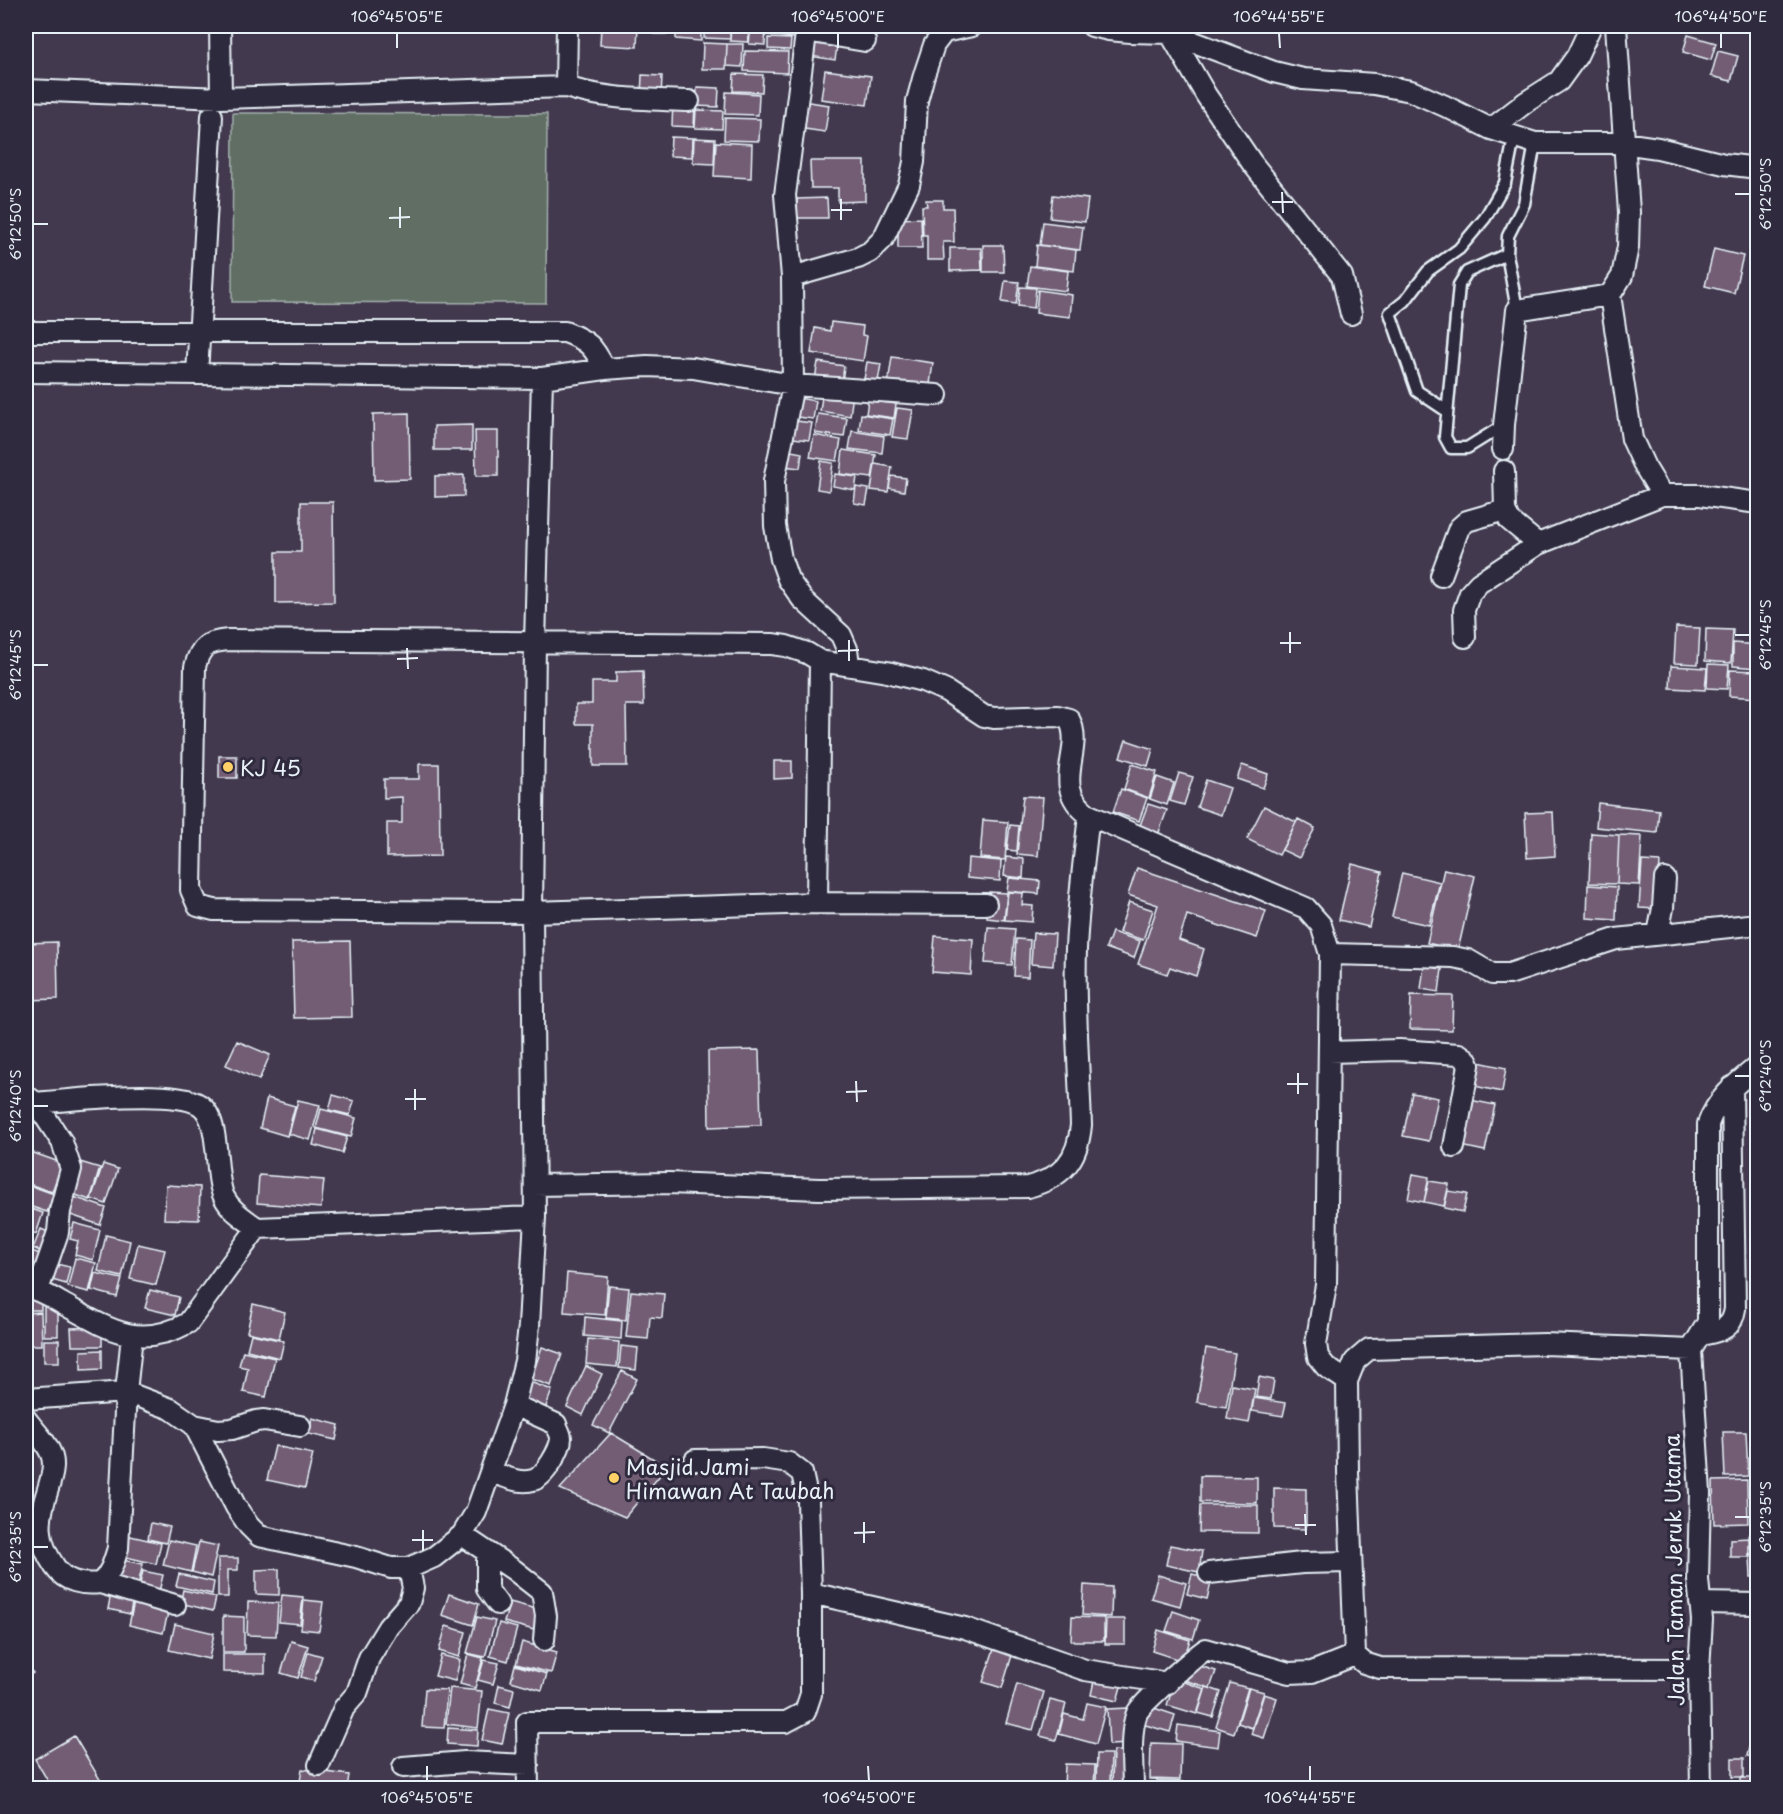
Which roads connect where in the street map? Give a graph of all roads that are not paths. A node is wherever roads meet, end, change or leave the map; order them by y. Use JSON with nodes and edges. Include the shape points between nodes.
{"nodes":[{"id":1,"x":220,"y":26,"type":"edge"},
{"id":2,"x":567,"y":26,"type":"edge"},
{"id":3,"x":972,"y":26,"type":"edge"},
{"id":4,"x":1092,"y":26,"type":"edge"},
{"id":5,"x":1591,"y":26,"type":"edge"},
{"id":6,"x":1616,"y":26,"type":"edge"},
{"id":7,"x":807,"y":28,"type":"edge"},
{"id":8,"x":1172,"y":29,"type":"edge"},
{"id":9,"x":865,"y":41,"type":"dead end"},
{"id":10,"x":566,"y":87,"type":"junction"},
{"id":11,"x":26,"y":90,"type":"edge"},
{"id":12,"x":689,"y":101,"type":"dead end"},
{"id":13,"x":216,"y":107,"type":"junction"},
{"id":14,"x":1491,"y":129,"type":"junction"},
{"id":15,"x":1514,"y":138,"type":"junction"},
{"id":16,"x":1535,"y":143,"type":"junction"},
{"id":17,"x":1623,"y":143,"type":"junction"},
{"id":18,"x":1758,"y":168,"type":"edge"},
{"id":19,"x":1507,"y":254,"type":"junction"},
{"id":20,"x":792,"y":277,"type":"junction"},
{"id":21,"x":1610,"y":295,"type":"junction"},
{"id":22,"x":1517,"y":310,"type":"junction"},
{"id":23,"x":1351,"y":314,"type":"dead end"},
{"id":24,"x":26,"y":332,"type":"edge"},
{"id":25,"x":198,"y":333,"type":"junction"},
{"id":26,"x":605,"y":369,"type":"junction"},
{"id":27,"x":26,"y":372,"type":"edge"},
{"id":28,"x":197,"y":374,"type":"junction"},
{"id":29,"x":542,"y":378,"type":"junction"},
{"id":30,"x":793,"y":385,"type":"junction"},
{"id":31,"x":937,"y":395,"type":"dead end"},
{"id":32,"x":1447,"y":411,"type":"junction"},
{"id":33,"x":1504,"y":424,"type":"junction"},
{"id":34,"x":1503,"y":449,"type":"dead end"},
{"id":35,"x":1504,"y":471,"type":"dead end"},
{"id":36,"x":1662,"y":495,"type":"junction"},
{"id":37,"x":1758,"y":503,"type":"edge"},
{"id":38,"x":1505,"y":510,"type":"junction"},
{"id":39,"x":1538,"y":544,"type":"junction"},
{"id":40,"x":1441,"y":576,"type":"dead end"},
{"id":41,"x":1464,"y":637,"type":"dead end"},
{"id":42,"x":535,"y":643,"type":"junction"},
{"id":43,"x":820,"y":661,"type":"junction"},
{"id":44,"x":849,"y":665,"type":"junction"},
{"id":45,"x":1089,"y":815,"type":"junction"},
{"id":46,"x":1665,"y":879,"type":"dead end"},
{"id":47,"x":817,"y":903,"type":"junction"},
{"id":48,"x":986,"y":904,"type":"dead end"},
{"id":49,"x":532,"y":912,"type":"junction"},
{"id":50,"x":1758,"y":924,"type":"edge"},
{"id":51,"x":1658,"y":934,"type":"junction"},
{"id":52,"x":1330,"y":954,"type":"junction"},
{"id":53,"x":1329,"y":1052,"type":"junction"},
{"id":54,"x":1758,"y":1066,"type":"edge"},
{"id":55,"x":1732,"y":1088,"type":"junction"},
{"id":56,"x":31,"y":1099,"type":"edge"},
{"id":57,"x":1454,"y":1147,"type":"dead end"},
{"id":58,"x":535,"y":1185,"type":"junction"},
{"id":59,"x":535,"y":1217,"type":"junction"},
{"id":60,"x":257,"y":1228,"type":"junction"},
{"id":61,"x":32,"y":1288,"type":"edge"},
{"id":62,"x":132,"y":1336,"type":"junction"},
{"id":63,"x":1696,"y":1342,"type":"junction"},
{"id":64,"x":1347,"y":1381,"type":"junction"},
{"id":65,"x":126,"y":1392,"type":"junction"},
{"id":66,"x":26,"y":1399,"type":"edge"},
{"id":67,"x":514,"y":1405,"type":"junction"},
{"id":68,"x":26,"y":1419,"type":"edge"},
{"id":69,"x":194,"y":1425,"type":"junction"},
{"id":70,"x":300,"y":1426,"type":"dead end"},
{"id":71,"x":695,"y":1460,"type":"dead end"},
{"id":72,"x":492,"y":1472,"type":"junction"},
{"id":73,"x":462,"y":1535,"type":"junction"},
{"id":74,"x":487,"y":1552,"type":"junction"},
{"id":75,"x":1350,"y":1562,"type":"junction"},
{"id":76,"x":409,"y":1568,"type":"junction"},
{"id":77,"x":1209,"y":1573,"type":"dead end"},
{"id":78,"x":100,"y":1583,"type":"junction"},
{"id":79,"x":811,"y":1593,"type":"junction"},
{"id":80,"x":1700,"y":1603,"type":"junction"},
{"id":81,"x":498,"y":1604,"type":"dead end"},
{"id":82,"x":1758,"y":1604,"type":"edge"},
{"id":83,"x":175,"y":1605,"type":"dead end"},
{"id":84,"x":544,"y":1640,"type":"dead end"},
{"id":85,"x":1356,"y":1656,"type":"junction"},
{"id":86,"x":1699,"y":1669,"type":"junction"},
{"id":87,"x":1167,"y":1683,"type":"junction"},
{"id":88,"x":319,"y":1765,"type":"dead end"},
{"id":89,"x":528,"y":1765,"type":"junction"},
{"id":90,"x":403,"y":1767,"type":"dead end"},
{"id":91,"x":528,"y":1788,"type":"edge"},
{"id":92,"x":1133,"y":1788,"type":"edge"},
{"id":93,"x":1701,"y":1788,"type":"edge"}],
"edges":[{"from":1,"to":13,"type":"street"},
{"from":2,"to":10,"type":"street"},
{"from":3,"to":20,"type":"street","via":[[944,32],[934,45],[917,101],[909,185],[883,239],[858,258]]},
{"from":4,"to":8,"type":"street","via":[[1130,32]]},
{"from":5,"to":14,"type":"street","via":[[1559,81]]},
{"from":6,"to":17,"type":"street"},
{"from":7,"to":9,"type":"street"},
{"from":7,"to":20,"type":"street","via":[[785,195]]},
{"from":8,"to":14,"type":"street","via":[[1274,72],[1412,92]]},
{"from":8,"to":23,"type":"street","via":[[1206,95],[1252,162],[1342,276]]},
{"from":10,"to":12,"type":"street","via":[[612,98]]},
{"from":10,"to":13,"type":"street"},
{"from":11,"to":13,"type":"street"},
{"from":13,"to":25,"type":"street"},
{"from":14,"to":15,"type":"street"},
{"from":15,"to":16,"type":"street"},
{"from":15,"to":32,"type":"lane","via":[[1505,183],[1485,218],[1459,249],[1428,271],[1405,301],[1390,313],[1417,391]]},
{"from":16,"to":17,"type":"street"},
{"from":16,"to":19,"type":"lane","via":[[1524,204],[1510,231]]},
{"from":17,"to":18,"type":"street"},
{"from":17,"to":21,"type":"street","via":[[1628,247],[1622,276]]},
{"from":19,"to":22,"type":"lane"},
{"from":19,"to":32,"type":"lane","via":[[1467,272],[1459,285]]},
{"from":20,"to":30,"type":"street"},
{"from":21,"to":22,"type":"street"},
{"from":21,"to":36,"type":"street","via":[[1632,440]]},
{"from":22,"to":33,"type":"street"},
{"from":24,"to":25,"type":"street"},
{"from":25,"to":26,"type":"street","via":[[565,332],[585,340]]},
{"from":25,"to":28,"type":"street"},
{"from":26,"to":29,"type":"street"},
{"from":26,"to":30,"type":"street","via":[[693,368]]},
{"from":27,"to":28,"type":"street"},
{"from":28,"to":29,"type":"street"},
{"from":29,"to":42,"type":"street"},
{"from":30,"to":31,"type":"street"},
{"from":30,"to":44,"type":"street","via":[[774,481],[780,560],[802,599],[841,635]]},
{"from":32,"to":33,"type":"lane","via":[[1445,437],[1451,448],[1467,448]]},
{"from":33,"to":34,"type":"street"},
{"from":35,"to":38,"type":"street"},
{"from":36,"to":37,"type":"street","via":[[1700,495]]},
{"from":36,"to":39,"type":"street"},
{"from":38,"to":39,"type":"street","via":[[1509,520]]},
{"from":38,"to":40,"type":"street","via":[[1467,521],[1459,528]]},
{"from":39,"to":41,"type":"street","via":[[1470,593],[1464,610]]},
{"from":42,"to":43,"type":"street","via":[[772,644],[807,653]]},
{"from":42,"to":49,"type":"street"},
{"from":42,"to":49,"type":"street","via":[[228,640],[203,648],[195,667],[191,890],[198,906],[214,910]]},
{"from":43,"to":44,"type":"street"},
{"from":43,"to":47,"type":"street"},
{"from":44,"to":45,"type":"street","via":[[935,685],[984,716],[1069,719],[1073,726],[1070,789],[1072,798]]},
{"from":45,"to":52,"type":"street","via":[[1306,908],[1322,925]]},
{"from":45,"to":58,"type":"street","via":[[1076,951],[1082,1125],[1076,1151],[1061,1173],[1046,1183],[1028,1187],[819,1190],[669,1184]]},
{"from":46,"to":51,"type":"street"},
{"from":47,"to":48,"type":"street"},
{"from":47,"to":49,"type":"street"},
{"from":49,"to":58,"type":"street"},
{"from":50,"to":51,"type":"street"},
{"from":51,"to":52,"type":"street","via":[[1616,939],[1509,975],[1492,974],[1468,960],[1453,957]]},
{"from":52,"to":53,"type":"street"},
{"from":53,"to":57,"type":"street","via":[[1399,1050],[1463,1056],[1469,1065]]},
{"from":53,"to":64,"type":"street","via":[[1326,1285],[1316,1344],[1318,1357],[1326,1367]]},
{"from":54,"to":55,"type":"street","name":"Jalan Taman Jeruk Utama"},
{"from":55,"to":63,"type":"street","name":"Jalan Taman Jeruk Utama","via":[[1720,1099],[1708,1124],[1707,1322]]},
{"from":55,"to":63,"type":"street","via":[[1735,1309],[1733,1320],[1721,1331]]},
{"from":56,"to":60,"type":"street","via":[[148,1096],[201,1105],[213,1130],[225,1198],[236,1213]]},
{"from":56,"to":61,"type":"street","via":[[62,1142],[71,1168],[58,1232]]},
{"from":58,"to":59,"type":"street"},
{"from":59,"to":60,"type":"street"},
{"from":59,"to":67,"type":"street","via":[[530,1326]]},
{"from":60,"to":62,"type":"street","via":[[188,1323],[156,1337]]},
{"from":61,"to":62,"type":"street","via":[[91,1320]]},
{"from":62,"to":65,"type":"street"},
{"from":63,"to":64,"type":"street","via":[[1369,1349],[1355,1361]]},
{"from":63,"to":80,"type":"street","name":"Jalan Taman Jeruk Utama"},
{"from":64,"to":75,"type":"street"},
{"from":65,"to":66,"type":"street"},
{"from":65,"to":69,"type":"street","via":[[171,1409]]},
{"from":65,"to":78,"type":"street","via":[[118,1548],[114,1563]]},
{"from":67,"to":72,"type":"street"},
{"from":67,"to":72,"type":"street","via":[[556,1424],[561,1438],[540,1478],[515,1480]]},
{"from":68,"to":78,"type":"street","via":[[52,1457],[52,1476],[39,1530],[45,1550],[62,1576],[88,1585]]},
{"from":69,"to":70,"type":"street","via":[[218,1430],[264,1420]]},
{"from":69,"to":76,"type":"street","via":[[236,1507],[259,1536],[391,1568]]},
{"from":71,"to":79,"type":"street","via":[[763,1459],[789,1463],[802,1473],[808,1501]]},
{"from":72,"to":73,"type":"street"},
{"from":73,"to":74,"type":"street"},
{"from":73,"to":76,"type":"street","via":[[434,1557]]},
{"from":74,"to":81,"type":"street","via":[[487,1589]]},
{"from":74,"to":84,"type":"street","via":[[542,1592]]},
{"from":75,"to":77,"type":"street"},
{"from":75,"to":85,"type":"street"},
{"from":76,"to":88,"type":"street","via":[[413,1588],[409,1603],[369,1658],[357,1693],[345,1708]]},
{"from":78,"to":83,"type":"street"},
{"from":79,"to":87,"type":"street","via":[[965,1628],[1085,1670]]},
{"from":79,"to":89,"type":"street","via":[[812,1694],[805,1712],[786,1722],[528,1722]]},
{"from":80,"to":82,"type":"street"},
{"from":80,"to":86,"type":"street","name":"Jalan Taman Jeruk Utama"},
{"from":85,"to":86,"type":"street","via":[[1380,1668]]},
{"from":85,"to":87,"type":"street","via":[[1312,1672],[1289,1673],[1206,1649]]},
{"from":86,"to":93,"type":"street","name":"Jalan Taman Jeruk Utama"},
{"from":87,"to":92,"type":"street","via":[[1138,1711]]},
{"from":89,"to":90,"type":"street","via":[[465,1762]]},
{"from":89,"to":91,"type":"street"}]}
